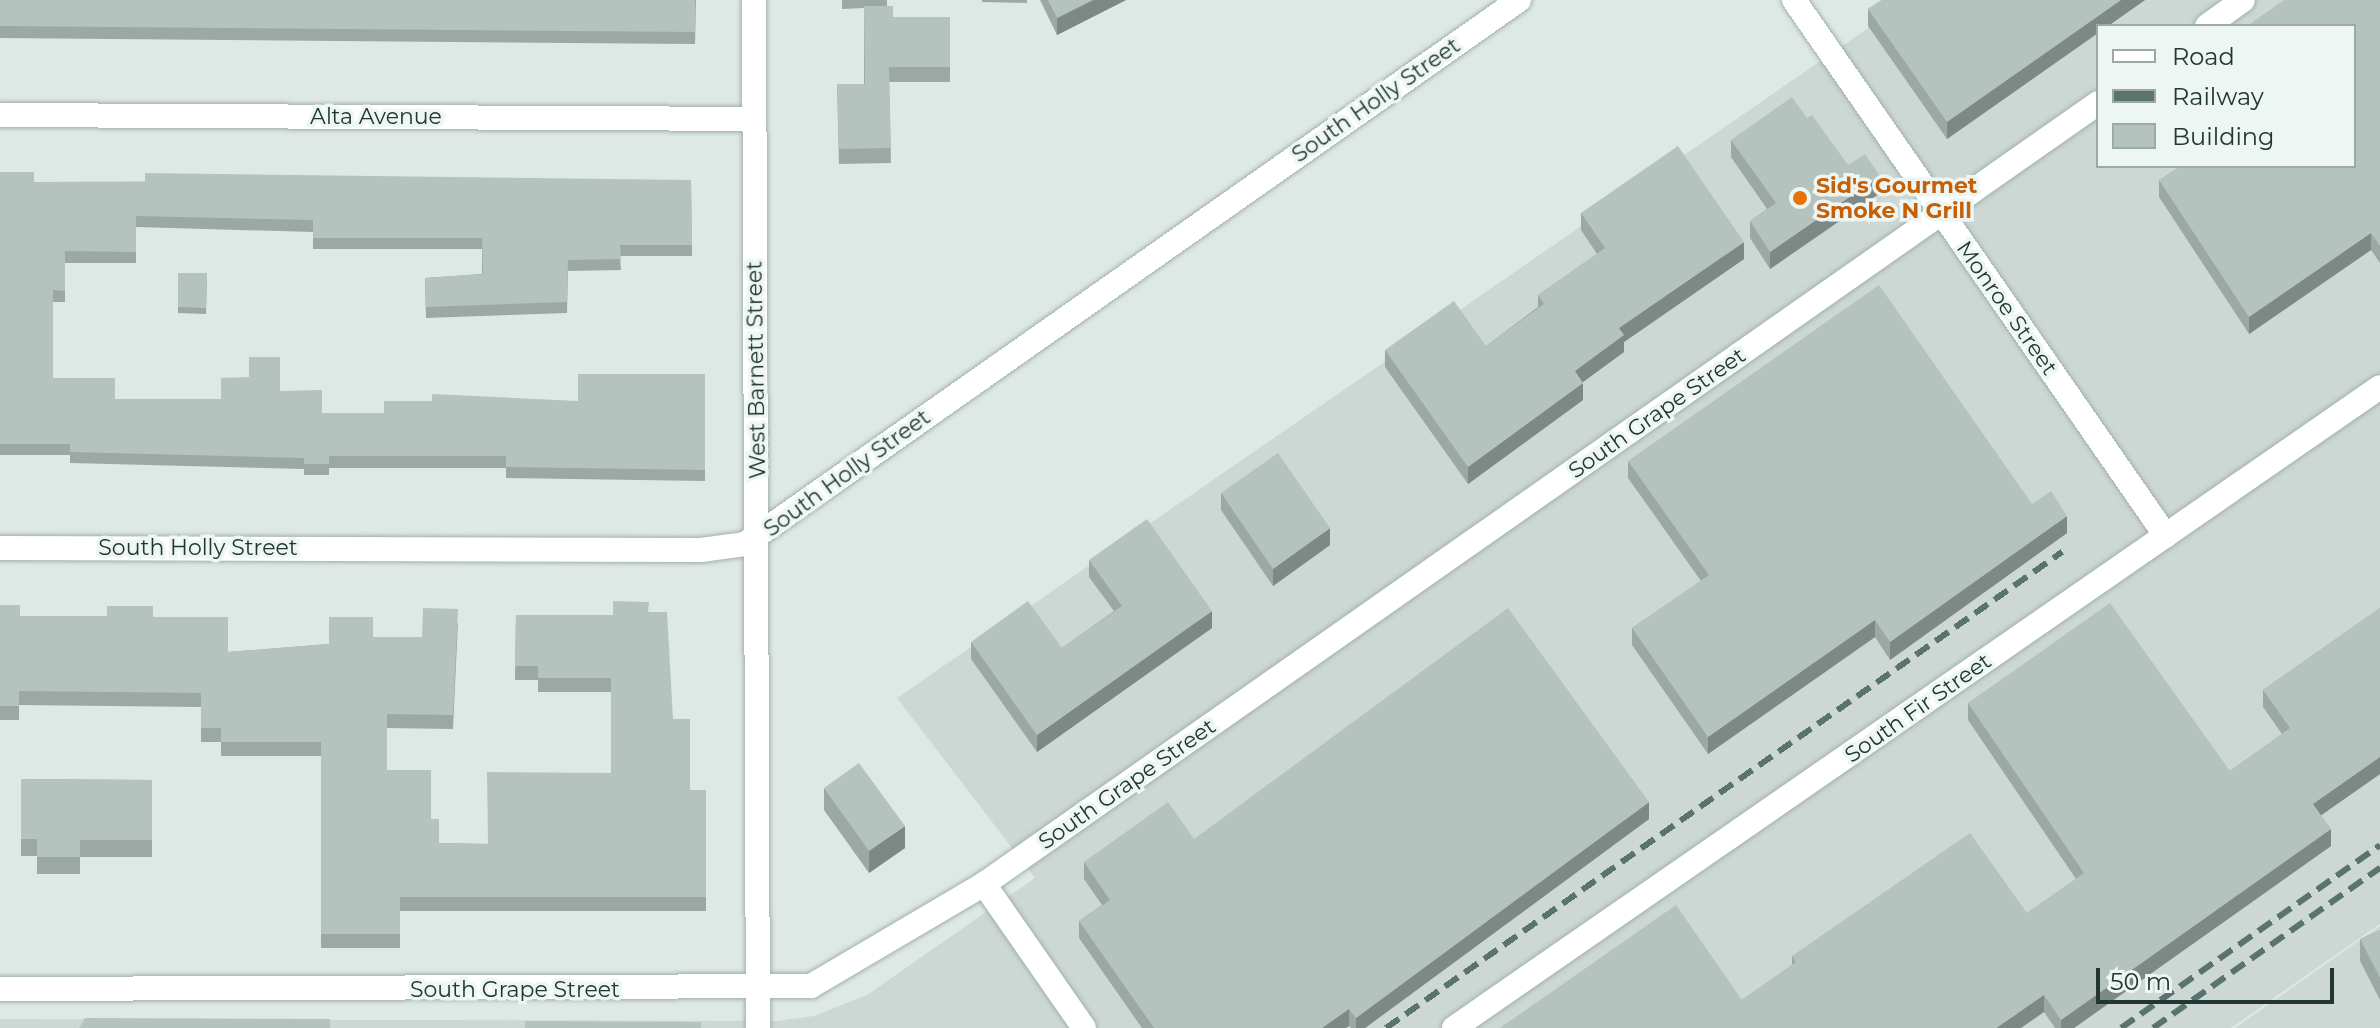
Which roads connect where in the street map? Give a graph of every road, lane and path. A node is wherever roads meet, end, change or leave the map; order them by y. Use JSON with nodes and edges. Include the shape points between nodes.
{"nodes":[{"id":1,"x":754,"y":0,"type":"edge"},
{"id":2,"x":1519,"y":0,"type":"edge"},
{"id":3,"x":1794,"y":0,"type":"edge"},
{"id":4,"x":2243,"y":0,"type":"edge"},
{"id":5,"x":2210,"y":24,"type":"edge"},
{"id":6,"x":2096,"y":104,"type":"edge"},
{"id":7,"x":0,"y":115,"type":"edge"},
{"id":8,"x":753,"y":119,"type":"junction"},
{"id":9,"x":1942,"y":214,"type":"junction"},
{"id":10,"x":2380,"y":387,"type":"edge"},
{"id":11,"x":2166,"y":536,"type":"junction"},
{"id":12,"x":759,"y":539,"type":"junction"},
{"id":13,"x":0,"y":548,"type":"edge"},
{"id":14,"x":984,"y":884,"type":"junction"},
{"id":15,"x":0,"y":989,"type":"edge"},
{"id":16,"x":758,"y":991,"type":"junction"},
{"id":17,"x":758,"y":1028,"type":"edge"},
{"id":18,"x":1084,"y":1028,"type":"edge"},
{"id":19,"x":1454,"y":1028,"type":"edge"}],
"edges":[{"from":1,"to":8,"type":"street","name":"West Barnett Street"},
{"from":2,"to":12,"type":"street","name":"South Holly Street"},
{"from":3,"to":9,"type":"street","name":"Monroe Street"},
{"from":4,"to":5,"type":"street"},
{"from":6,"to":9,"type":"street","name":"South Grape Street"},
{"from":7,"to":8,"type":"street","name":"Alta Avenue"},
{"from":8,"to":12,"type":"street","name":"West Barnett Street"},
{"from":9,"to":11,"type":"street","name":"Monroe Street"},
{"from":9,"to":14,"type":"street","name":"South Grape Street"},
{"from":10,"to":11,"type":"street","name":"South Fir Street"},
{"from":11,"to":19,"type":"street","name":"South Fir Street"},
{"from":12,"to":13,"type":"street","name":"South Holly Street","via":[[701,550]]},
{"from":12,"to":16,"type":"street","name":"West Barnett Street"},
{"from":14,"to":16,"type":"street","name":"South Grape Street","via":[[846,971],[811,986]]},
{"from":14,"to":18,"type":"street"},
{"from":15,"to":16,"type":"street","name":"South Grape Street"},
{"from":16,"to":17,"type":"street","name":"West Barnett Street"}]}
